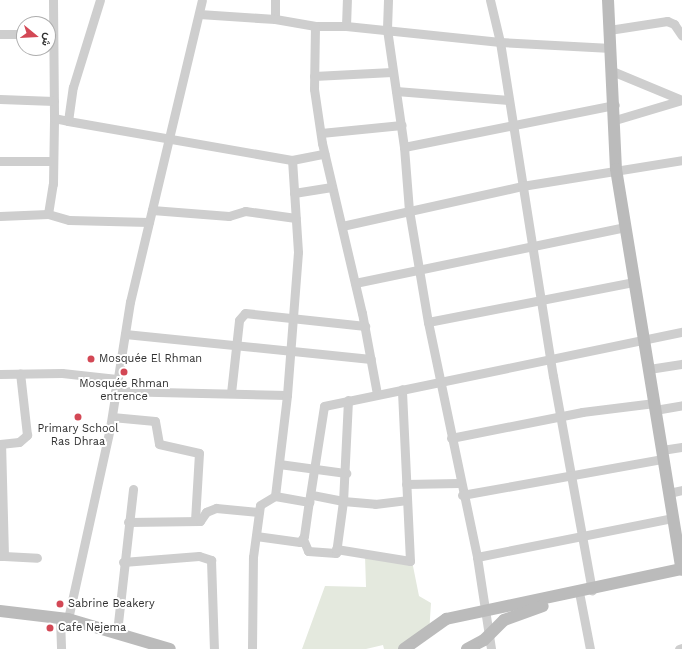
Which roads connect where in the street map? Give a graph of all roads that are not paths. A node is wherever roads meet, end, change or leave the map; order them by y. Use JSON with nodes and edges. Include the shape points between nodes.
{"nodes":[{"id":1,"x":53,"y":0,"type":"edge"},
{"id":2,"x":100,"y":0,"type":"edge"},
{"id":3,"x":202,"y":0,"type":"edge"},
{"id":4,"x":275,"y":0,"type":"edge"},
{"id":5,"x":347,"y":0,"type":"edge"},
{"id":6,"x":388,"y":0,"type":"edge"},
{"id":7,"x":490,"y":0,"type":"edge"},
{"id":8,"x":608,"y":0,"type":"edge"},
{"id":9,"x":199,"y":14,"type":"junction"},
{"id":10,"x":52,"y":16,"type":"edge"},
{"id":11,"x":275,"y":19,"type":"junction"},
{"id":12,"x":315,"y":26,"type":"junction"},
{"id":13,"x":346,"y":26,"type":"junction"},
{"id":14,"x":387,"y":29,"type":"junction"},
{"id":15,"x":609,"y":30,"type":"junction"},
{"id":16,"x":0,"y":34,"type":"edge"},
{"id":17,"x":16,"y":34,"type":"edge"},
{"id":18,"x":682,"y":36,"type":"edge"},
{"id":19,"x":500,"y":42,"type":"junction"},
{"id":20,"x":611,"y":48,"type":"junction"},
{"id":21,"x":52,"y":56,"type":"edge"},
{"id":22,"x":612,"y":71,"type":"junction"},
{"id":23,"x":392,"y":72,"type":"junction"},
{"id":24,"x":314,"y":76,"type":"junction"},
{"id":25,"x":396,"y":91,"type":"junction"},
{"id":26,"x":0,"y":99,"type":"edge"},
{"id":27,"x":509,"y":100,"type":"junction"},
{"id":28,"x":682,"y":100,"type":"edge"},
{"id":29,"x":54,"y":101,"type":"junction"},
{"id":30,"x":614,"y":105,"type":"junction"},
{"id":31,"x":54,"y":118,"type":"junction"},
{"id":32,"x":615,"y":120,"type":"junction"},
{"id":33,"x":68,"y":121,"type":"junction"},
{"id":34,"x":402,"y":126,"type":"junction"},
{"id":35,"x":513,"y":126,"type":"junction"},
{"id":36,"x":321,"y":133,"type":"junction"},
{"id":37,"x":168,"y":140,"type":"junction"},
{"id":38,"x":404,"y":148,"type":"junction"},
{"id":39,"x":324,"y":154,"type":"junction"},
{"id":40,"x":292,"y":160,"type":"junction"},
{"id":41,"x":682,"y":160,"type":"edge"},
{"id":42,"x":0,"y":161,"type":"edge"},
{"id":43,"x":53,"y":161,"type":"junction"},
{"id":44,"x":616,"y":169,"type":"junction"},
{"id":45,"x":332,"y":186,"type":"junction"},
{"id":46,"x":522,"y":186,"type":"junction"},
{"id":47,"x":294,"y":193,"type":"junction"},
{"id":48,"x":152,"y":210,"type":"junction"},
{"id":49,"x":409,"y":210,"type":"junction"},
{"id":50,"x":48,"y":214,"type":"junction"},
{"id":51,"x":0,"y":216,"type":"edge"},
{"id":52,"x":296,"y":218,"type":"junction"},
{"id":53,"x":149,"y":222,"type":"junction"},
{"id":54,"x":342,"y":226,"type":"junction"},
{"id":55,"x":625,"y":227,"type":"junction"},
{"id":56,"x":531,"y":244,"type":"junction"},
{"id":57,"x":418,"y":268,"type":"junction"},
{"id":58,"x":634,"y":282,"type":"junction"},
{"id":59,"x":355,"y":283,"type":"junction"},
{"id":60,"x":540,"y":302,"type":"junction"},
{"id":61,"x":294,"y":318,"type":"junction"},
{"id":62,"x":428,"y":322,"type":"junction"},
{"id":63,"x":364,"y":326,"type":"junction"},
{"id":64,"x":682,"y":332,"type":"edge"},
{"id":65,"x":125,"y":334,"type":"junction"},
{"id":66,"x":644,"y":340,"type":"junction"},
{"id":67,"x":236,"y":346,"type":"junction"},
{"id":68,"x":291,"y":351,"type":"junction"},
{"id":69,"x":550,"y":358,"type":"junction"},
{"id":70,"x":371,"y":360,"type":"junction"},
{"id":71,"x":682,"y":364,"type":"edge"},
{"id":72,"x":648,"y":369,"type":"junction"},
{"id":73,"x":20,"y":373,"type":"junction"},
{"id":74,"x":0,"y":374,"type":"edge"},
{"id":75,"x":117,"y":379,"type":"junction"},
{"id":76,"x":441,"y":382,"type":"junction"},
{"id":77,"x":402,"y":389,"type":"junction"},
{"id":78,"x":115,"y":391,"type":"junction"},
{"id":79,"x":232,"y":393,"type":"junction"},
{"id":80,"x":377,"y":394,"type":"junction"},
{"id":81,"x":287,"y":395,"type":"junction"},
{"id":82,"x":348,"y":400,"type":"junction"},
{"id":83,"x":682,"y":405,"type":"edge"},
{"id":84,"x":655,"y":406,"type":"junction"},
{"id":85,"x":560,"y":416,"type":"junction"},
{"id":86,"x":112,"y":417,"type":"junction"},
{"id":87,"x":451,"y":438,"type":"junction"},
{"id":88,"x":1,"y":444,"type":"edge"},
{"id":89,"x":682,"y":447,"type":"edge"},
{"id":90,"x":663,"y":454,"type":"junction"},
{"id":91,"x":279,"y":464,"type":"junction"},
{"id":92,"x":315,"y":468,"type":"junction"},
{"id":93,"x":346,"y":473,"type":"junction"},
{"id":94,"x":571,"y":476,"type":"junction"},
{"id":95,"x":460,"y":483,"type":"junction"},
{"id":96,"x":406,"y":484,"type":"junction"},
{"id":97,"x":133,"y":489,"type":"dead end"},
{"id":98,"x":682,"y":490,"type":"edge"},
{"id":99,"x":669,"y":493,"type":"junction"},
{"id":100,"x":462,"y":495,"type":"junction"},
{"id":101,"x":275,"y":496,"type":"junction"},
{"id":102,"x":310,"y":498,"type":"junction"},
{"id":103,"x":407,"y":500,"type":"junction"},
{"id":104,"x":343,"y":501,"type":"junction"},
{"id":105,"x":259,"y":512,"type":"junction"},
{"id":106,"x":673,"y":518,"type":"junction"},
{"id":107,"x":195,"y":521,"type":"junction"},
{"id":108,"x":128,"y":522,"type":"junction"},
{"id":109,"x":581,"y":534,"type":"junction"},
{"id":110,"x":256,"y":536,"type":"junction"},
{"id":111,"x":303,"y":539,"type":"junction"},
{"id":112,"x":336,"y":549,"type":"junction"},
{"id":113,"x":2,"y":556,"type":"edge"},
{"id":114,"x":477,"y":557,"type":"junction"},
{"id":115,"x":37,"y":558,"type":"dead end"},
{"id":116,"x":123,"y":562,"type":"junction"},
{"id":117,"x":682,"y":570,"type":"edge"},
{"id":118,"x":584,"y":592,"type":"junction"},
{"id":119,"x":483,"y":609,"type":"junction"},
{"id":120,"x":0,"y":611,"type":"edge"},
{"id":121,"x":64,"y":618,"type":"junction"},
{"id":122,"x":117,"y":632,"type":"junction"},
{"id":123,"x":488,"y":637,"type":"junction"},
{"id":124,"x":422,"y":644,"type":"edge"},
{"id":125,"x":148,"y":646,"type":"edge"},
{"id":126,"x":61,"y":649,"type":"edge"},
{"id":127,"x":170,"y":649,"type":"edge"},
{"id":128,"x":214,"y":649,"type":"edge"},
{"id":129,"x":252,"y":649,"type":"edge"},
{"id":130,"x":404,"y":649,"type":"edge"},
{"id":131,"x":467,"y":649,"type":"edge"},
{"id":132,"x":491,"y":649,"type":"edge"},
{"id":133,"x":590,"y":649,"type":"edge"}],
"edges":[{"from":1,"to":10,"type":"street"},
{"from":2,"to":33,"type":"street","via":[[73,87]]},
{"from":3,"to":9,"type":"street"},
{"from":4,"to":11,"type":"street"},
{"from":5,"to":13,"type":"street"},
{"from":6,"to":14,"type":"street"},
{"from":7,"to":19,"type":"street"},
{"from":8,"to":15,"type":"street"},
{"from":9,"to":11,"type":"street"},
{"from":9,"to":37,"type":"street"},
{"from":11,"to":12,"type":"street"},
{"from":12,"to":13,"type":"street"},
{"from":12,"to":24,"type":"street"},
{"from":13,"to":14,"type":"street"},
{"from":14,"to":19,"type":"street"},
{"from":14,"to":23,"type":"street"},
{"from":15,"to":18,"type":"street","via":[[667,21],[674,24]]},
{"from":15,"to":20,"type":"street"},
{"from":16,"to":17,"type":"street"},
{"from":19,"to":20,"type":"street"},
{"from":19,"to":27,"type":"street"},
{"from":20,"to":22,"type":"street"},
{"from":21,"to":29,"type":"street"},
{"from":22,"to":28,"type":"street"},
{"from":22,"to":30,"type":"street"},
{"from":23,"to":24,"type":"street"},
{"from":23,"to":25,"type":"street"},
{"from":24,"to":36,"type":"street"},
{"from":25,"to":27,"type":"street"},
{"from":25,"to":34,"type":"street"},
{"from":26,"to":29,"type":"street"},
{"from":27,"to":35,"type":"street"},
{"from":28,"to":32,"type":"street"},
{"from":29,"to":31,"type":"street"},
{"from":30,"to":32,"type":"street"},
{"from":30,"to":35,"type":"street"},
{"from":31,"to":33,"type":"street"},
{"from":31,"to":43,"type":"street"},
{"from":32,"to":44,"type":"street"},
{"from":33,"to":37,"type":"street"},
{"from":34,"to":36,"type":"street"},
{"from":34,"to":38,"type":"street"},
{"from":35,"to":38,"type":"street"},
{"from":35,"to":46,"type":"street"},
{"from":36,"to":39,"type":"street"},
{"from":37,"to":40,"type":"street"},
{"from":37,"to":48,"type":"street"},
{"from":38,"to":49,"type":"street"},
{"from":39,"to":40,"type":"street"},
{"from":39,"to":45,"type":"street"},
{"from":40,"to":47,"type":"street"},
{"from":41,"to":44,"type":"street"},
{"from":42,"to":43,"type":"street"},
{"from":43,"to":50,"type":"street"},
{"from":44,"to":46,"type":"street"},
{"from":44,"to":55,"type":"street"},
{"from":45,"to":47,"type":"street"},
{"from":45,"to":54,"type":"street"},
{"from":46,"to":49,"type":"street"},
{"from":46,"to":56,"type":"street"},
{"from":47,"to":52,"type":"street"},
{"from":48,"to":52,"type":"street","via":[[229,216],[245,211]]},
{"from":48,"to":53,"type":"street"},
{"from":49,"to":54,"type":"street"},
{"from":49,"to":57,"type":"street"},
{"from":50,"to":51,"type":"street"},
{"from":50,"to":53,"type":"street","via":[[69,220]]},
{"from":52,"to":61,"type":"street"},
{"from":53,"to":65,"type":"street"},
{"from":54,"to":59,"type":"street"},
{"from":55,"to":56,"type":"street"},
{"from":55,"to":58,"type":"street"},
{"from":56,"to":57,"type":"street"},
{"from":56,"to":60,"type":"street"},
{"from":57,"to":59,"type":"street"},
{"from":57,"to":62,"type":"street"},
{"from":58,"to":60,"type":"street"},
{"from":58,"to":66,"type":"street"},
{"from":59,"to":63,"type":"street"},
{"from":60,"to":62,"type":"street"},
{"from":60,"to":69,"type":"street"},
{"from":61,"to":63,"type":"street"},
{"from":61,"to":67,"type":"street","via":[[245,313],[239,320]]},
{"from":61,"to":68,"type":"street"},
{"from":62,"to":76,"type":"street"},
{"from":63,"to":70,"type":"street"},
{"from":64,"to":66,"type":"street"},
{"from":65,"to":67,"type":"street"},
{"from":65,"to":75,"type":"street"},
{"from":66,"to":69,"type":"street"},
{"from":66,"to":72,"type":"street"},
{"from":67,"to":68,"type":"street"},
{"from":67,"to":79,"type":"street"},
{"from":68,"to":70,"type":"street"},
{"from":68,"to":81,"type":"street"},
{"from":69,"to":76,"type":"street"},
{"from":69,"to":85,"type":"street"},
{"from":70,"to":80,"type":"street"},
{"from":71,"to":72,"type":"street"},
{"from":72,"to":84,"type":"street"},
{"from":73,"to":74,"type":"street"},
{"from":73,"to":75,"type":"street"},
{"from":73,"to":88,"type":"street","via":[[27,435],[19,442]]},
{"from":75,"to":78,"type":"street"},
{"from":76,"to":77,"type":"street"},
{"from":76,"to":87,"type":"street"},
{"from":77,"to":80,"type":"street"},
{"from":77,"to":96,"type":"street"},
{"from":78,"to":79,"type":"street"},
{"from":78,"to":86,"type":"street"},
{"from":79,"to":81,"type":"street"},
{"from":80,"to":82,"type":"street"},
{"from":81,"to":91,"type":"street"},
{"from":82,"to":92,"type":"street","via":[[328,404],[321,410]]},
{"from":82,"to":93,"type":"street"},
{"from":83,"to":84,"type":"street"},
{"from":84,"to":85,"type":"street"},
{"from":84,"to":90,"type":"street"},
{"from":85,"to":87,"type":"street"},
{"from":85,"to":94,"type":"street"},
{"from":86,"to":107,"type":"street","via":[[155,421],[160,444],[199,453]]},
{"from":86,"to":121,"type":"street"},
{"from":87,"to":95,"type":"street"},
{"from":88,"to":113,"type":"street"},
{"from":89,"to":90,"type":"street"},
{"from":90,"to":94,"type":"street"},
{"from":90,"to":99,"type":"street"},
{"from":91,"to":92,"type":"street"},
{"from":91,"to":101,"type":"street"},
{"from":92,"to":93,"type":"street"},
{"from":92,"to":102,"type":"street"},
{"from":93,"to":104,"type":"street"},
{"from":94,"to":100,"type":"street"},
{"from":94,"to":109,"type":"street"},
{"from":95,"to":96,"type":"street"},
{"from":95,"to":100,"type":"street"},
{"from":96,"to":103,"type":"street"},
{"from":97,"to":108,"type":"street"},
{"from":98,"to":99,"type":"street"},
{"from":99,"to":106,"type":"street"},
{"from":100,"to":114,"type":"street"},
{"from":101,"to":102,"type":"street"},
{"from":101,"to":105,"type":"street","via":[[265,500]]},
{"from":102,"to":104,"type":"street"},
{"from":102,"to":111,"type":"street"},
{"from":103,"to":104,"type":"street","via":[[375,504]]},
{"from":103,"to":112,"type":"street","via":[[410,561]]},
{"from":104,"to":112,"type":"street"},
{"from":105,"to":107,"type":"street","via":[[216,508]]},
{"from":105,"to":110,"type":"street"},
{"from":106,"to":109,"type":"street"},
{"from":106,"to":117,"type":"street"},
{"from":107,"to":108,"type":"street"},
{"from":108,"to":116,"type":"street"},
{"from":109,"to":114,"type":"street"},
{"from":109,"to":118,"type":"street"},
{"from":110,"to":111,"type":"street","via":[[296,543]]},
{"from":110,"to":129,"type":"street"},
{"from":111,"to":112,"type":"street","via":[[308,551],[333,555]]},
{"from":113,"to":115,"type":"street"},
{"from":114,"to":119,"type":"street"},
{"from":116,"to":122,"type":"street"},
{"from":116,"to":128,"type":"street","via":[[199,556],[211,560]]},
{"from":117,"to":118,"type":"street"},
{"from":118,"to":119,"type":"street"},
{"from":118,"to":123,"type":"street","via":[[511,617]]},
{"from":118,"to":133,"type":"street"},
{"from":119,"to":123,"type":"street"},
{"from":119,"to":124,"type":"street","via":[[440,621]]},
{"from":120,"to":121,"type":"street"},
{"from":121,"to":122,"type":"street"},
{"from":121,"to":126,"type":"street"},
{"from":122,"to":125,"type":"street"},
{"from":123,"to":131,"type":"street"},
{"from":123,"to":132,"type":"street"},
{"from":124,"to":130,"type":"street"},
{"from":125,"to":127,"type":"street"}]}
